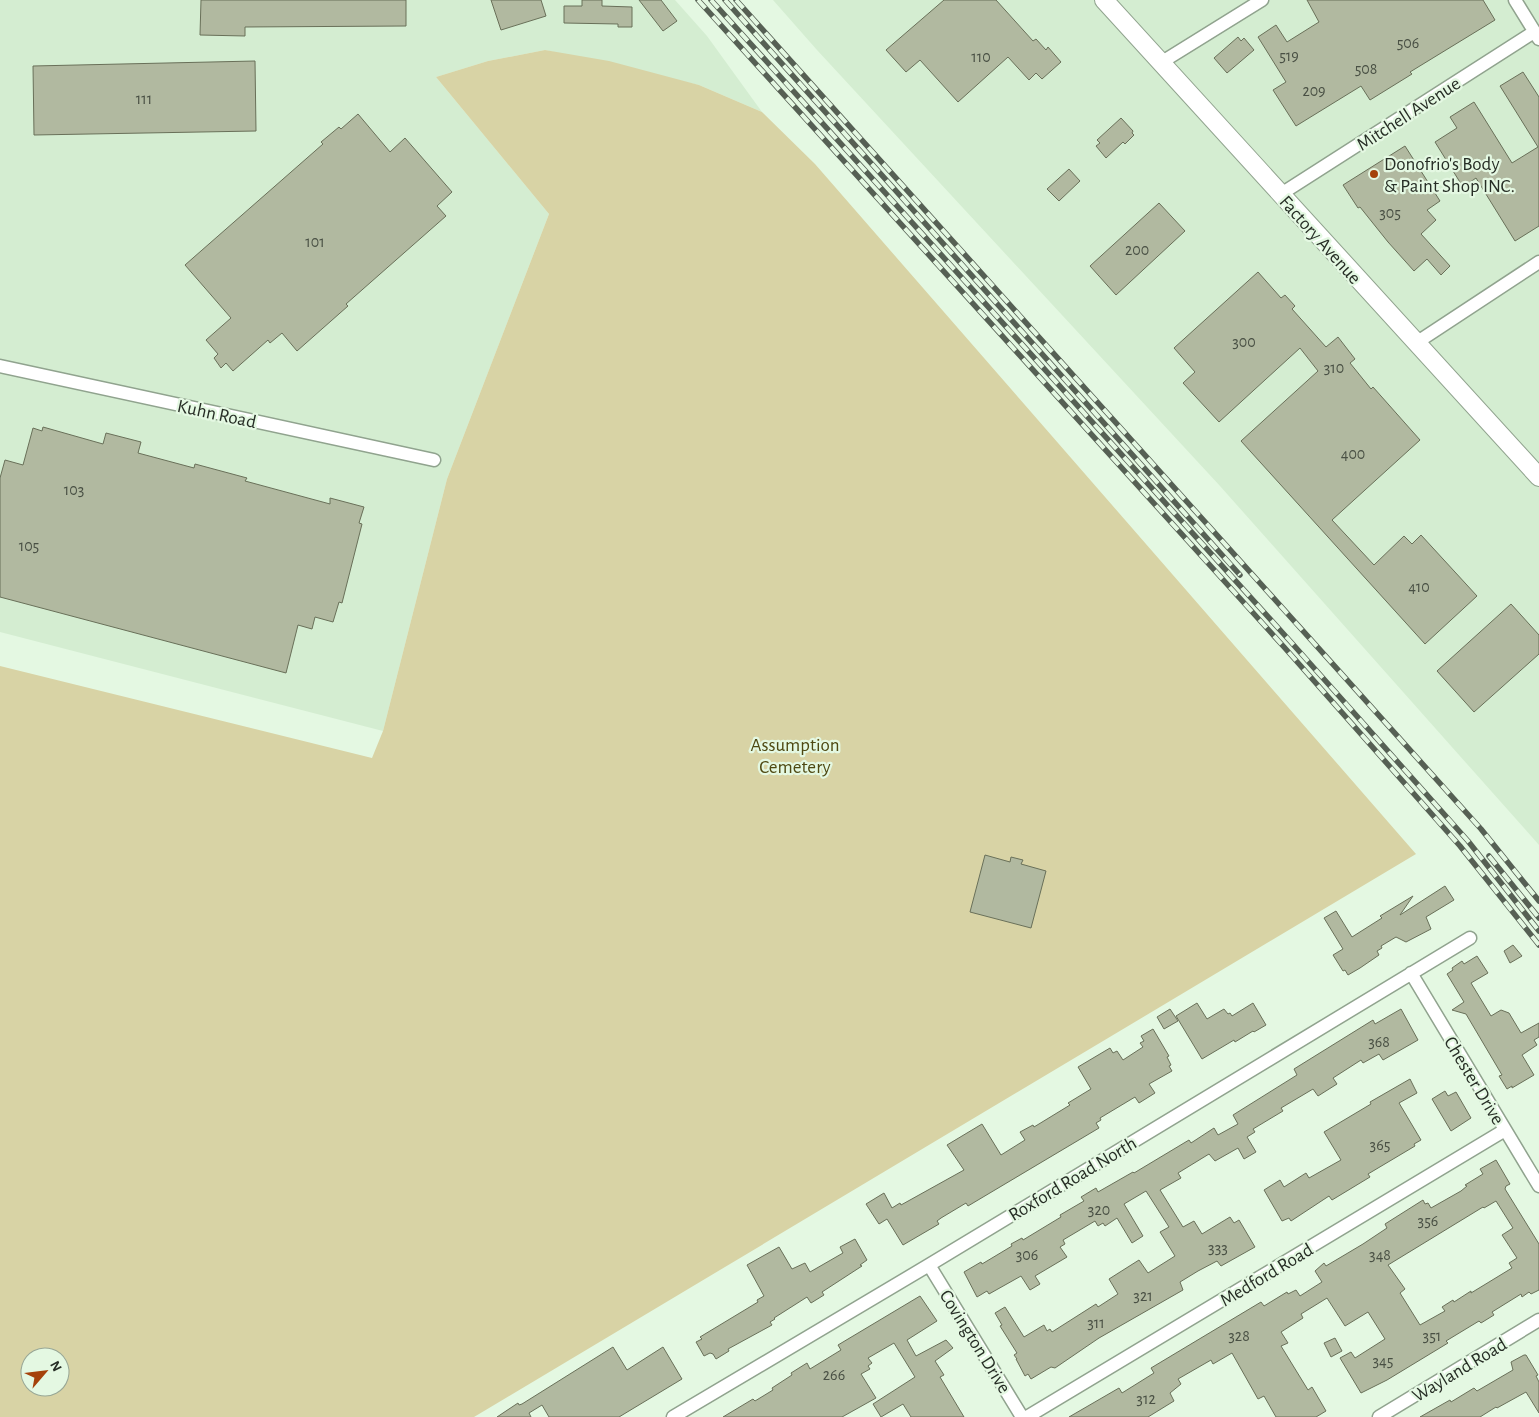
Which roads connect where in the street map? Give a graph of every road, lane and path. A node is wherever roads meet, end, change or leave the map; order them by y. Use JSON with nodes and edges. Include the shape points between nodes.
{"nodes":[{"id":1,"x":1104,"y":0,"type":"edge"},
{"id":2,"x":1262,"y":0,"type":"edge"},
{"id":3,"x":1515,"y":0,"type":"edge"},
{"id":4,"x":1537,"y":36,"type":"edge"},
{"id":5,"x":1162,"y":62,"type":"junction"},
{"id":6,"x":1281,"y":194,"type":"junction"},
{"id":7,"x":1539,"y":262,"type":"edge"},
{"id":8,"x":1416,"y":343,"type":"junction"},
{"id":9,"x":0,"y":366,"type":"edge"},
{"id":10,"x":434,"y":460,"type":"dead end"},
{"id":11,"x":1539,"y":477,"type":"edge"},
{"id":12,"x":1470,"y":938,"type":"dead end"},
{"id":13,"x":1410,"y":973,"type":"junction"},
{"id":14,"x":1505,"y":1130,"type":"junction"},
{"id":15,"x":1539,"y":1186,"type":"edge"},
{"id":16,"x":929,"y":1265,"type":"junction"},
{"id":17,"x":1539,"y":1320,"type":"edge"},
{"id":18,"x":673,"y":1417,"type":"edge"},
{"id":19,"x":1022,"y":1417,"type":"edge"},
{"id":20,"x":1027,"y":1417,"type":"edge"},
{"id":21,"x":1379,"y":1417,"type":"edge"}],
"edges":[{"from":1,"to":5,"type":"street","name":"Factory Avenue"},
{"from":2,"to":5,"type":"street"},
{"from":3,"to":4,"type":"street"},
{"from":4,"to":6,"type":"street","name":"Mitchell Avenue"},
{"from":5,"to":6,"type":"street","name":"Factory Avenue"},
{"from":6,"to":8,"type":"street","name":"Factory Avenue"},
{"from":7,"to":8,"type":"street"},
{"from":8,"to":11,"type":"street","name":"Factory Avenue"},
{"from":9,"to":10,"type":"street","name":"Kuhn Road"},
{"from":12,"to":13,"type":"street","name":"Roxford Road North"},
{"from":13,"to":14,"type":"street","name":"Chester Drive"},
{"from":13,"to":16,"type":"street","name":"Roxford Road North"},
{"from":14,"to":15,"type":"street","name":"Chester Drive"},
{"from":14,"to":20,"type":"street","name":"Medford Road"},
{"from":16,"to":18,"type":"street","name":"Roxford Road North"},
{"from":16,"to":19,"type":"street","name":"Covington Drive"},
{"from":17,"to":21,"type":"street","name":"Wayland Road"}]}
